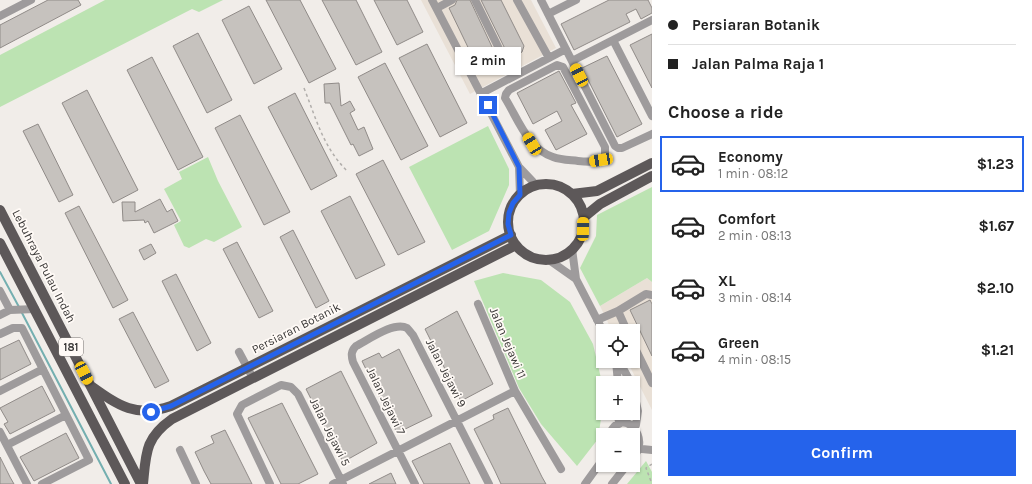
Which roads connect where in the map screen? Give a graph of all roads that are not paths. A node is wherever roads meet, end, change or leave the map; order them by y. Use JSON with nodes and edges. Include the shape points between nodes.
{"nodes":[{"id":1,"x":432,"y":0,"type":"edge"},
{"id":2,"x":452,"y":0,"type":"edge"},
{"id":3,"x":476,"y":0,"type":"edge"},
{"id":4,"x":517,"y":0,"type":"edge"},
{"id":5,"x":541,"y":0,"type":"edge"},
{"id":6,"x":576,"y":0,"type":"edge"},
{"id":7,"x":26,"y":1,"type":"edge"},
{"id":8,"x":436,"y":8,"type":"junction"},
{"id":9,"x":548,"y":14,"type":"junction"},
{"id":10,"x":0,"y":16,"type":"edge"},
{"id":11,"x":652,"y":20,"type":"edge"},
{"id":12,"x":613,"y":40,"type":"junction"},
{"id":13,"x":566,"y":49,"type":"junction"},
{"id":14,"x":548,"y":58,"type":"junction"},
{"id":15,"x":572,"y":61,"type":"junction"},
{"id":16,"x":522,"y":72,"type":"junction"},
{"id":17,"x":513,"y":77,"type":"junction"},
{"id":18,"x":527,"y":81,"type":"junction"},
{"id":19,"x":482,"y":93,"type":"junction"},
{"id":20,"x":652,"y":116,"type":"edge"},
{"id":21,"x":652,"y":134,"type":"edge"},
{"id":22,"x":652,"y":163,"type":"edge"},
{"id":23,"x":519,"y":167,"type":"junction"},
{"id":24,"x":652,"y":176,"type":"edge"},
{"id":25,"x":536,"y":185,"type":"junction"},
{"id":26,"x":572,"y":194,"type":"junction"},
{"id":27,"x":520,"y":195,"type":"junction"},
{"id":28,"x":0,"y":210,"type":"edge"},
{"id":29,"x":584,"y":218,"type":"junction"},
{"id":30,"x":511,"y":235,"type":"junction"},
{"id":31,"x":0,"y":243,"type":"edge"},
{"id":32,"x":516,"y":245,"type":"junction"},
{"id":33,"x":572,"y":249,"type":"junction"},
{"id":34,"x":549,"y":260,"type":"junction"},
{"id":35,"x":576,"y":279,"type":"junction"},
{"id":36,"x":0,"y":292,"type":"edge"},
{"id":37,"x":652,"y":295,"type":"edge"},
{"id":38,"x":478,"y":304,"type":"dead end"},
{"id":39,"x":15,"y":310,"type":"junction"},
{"id":40,"x":35,"y":310,"type":"junction"},
{"id":41,"x":618,"y":311,"type":"junction"},
{"id":42,"x":0,"y":315,"type":"edge"},
{"id":43,"x":597,"y":320,"type":"junction"},
{"id":44,"x":599,"y":324,"type":"edge"},
{"id":45,"x":624,"y":324,"type":"edge"},
{"id":46,"x":0,"y":334,"type":"edge"},
{"id":47,"x":239,"y":352,"type":"dead end"},
{"id":48,"x":640,"y":358,"type":"edge"},
{"id":49,"x":353,"y":362,"type":"joint"},
{"id":50,"x":247,"y":368,"type":"junction"},
{"id":51,"x":43,"y":369,"type":"junction"},
{"id":52,"x":253,"y":378,"type":"junction"},
{"id":53,"x":652,"y":383,"type":"edge"},
{"id":54,"x":91,"y":386,"type":"junction"},
{"id":55,"x":515,"y":391,"type":"junction"},
{"id":56,"x":0,"y":392,"type":"edge"},
{"id":57,"x":66,"y":414,"type":"junction"},
{"id":58,"x":619,"y":420,"type":"edge"},
{"id":59,"x":637,"y":420,"type":"edge"},
{"id":60,"x":458,"y":421,"type":"junction"},
{"id":61,"x":619,"y":424,"type":"junction"},
{"id":62,"x":636,"y":425,"type":"junction"},
{"id":63,"x":614,"y":428,"type":"edge"},
{"id":64,"x":0,"y":432,"type":"edge"},
{"id":65,"x":7,"y":445,"type":"junction"},
{"id":66,"x":642,"y":448,"type":"joint"},
{"id":67,"x":180,"y":450,"type":"dead end"},
{"id":68,"x":397,"y":450,"type":"junction"},
{"id":69,"x":652,"y":450,"type":"edge"},
{"id":70,"x":561,"y":469,"type":"dead end"},
{"id":71,"x":596,"y":469,"type":"edge"},
{"id":72,"x":621,"y":472,"type":"edge"},
{"id":73,"x":342,"y":482,"type":"edge"},
{"id":74,"x":27,"y":484,"type":"edge"},
{"id":75,"x":42,"y":484,"type":"edge"},
{"id":76,"x":125,"y":484,"type":"edge"},
{"id":77,"x":142,"y":484,"type":"edge"},
{"id":78,"x":196,"y":484,"type":"edge"},
{"id":79,"x":270,"y":484,"type":"edge"},
{"id":80,"x":333,"y":484,"type":"edge"},
{"id":81,"x":415,"y":484,"type":"edge"},
{"id":82,"x":489,"y":484,"type":"edge"},
{"id":83,"x":585,"y":484,"type":"edge"},
{"id":84,"x":612,"y":484,"type":"edge"}],
"edges":[{"from":1,"to":8,"type":"street"},
{"from":2,"to":8,"type":"street"},
{"from":3,"to":17,"type":"street"},
{"from":4,"to":14,"type":"street"},
{"from":5,"to":9,"type":"street"},
{"from":6,"to":9,"type":"street"},
{"from":7,"to":10,"type":"street"},
{"from":8,"to":19,"type":"street"},
{"from":9,"to":13,"type":"street"},
{"from":11,"to":12,"type":"street"},
{"from":12,"to":15,"type":"street"},
{"from":12,"to":20,"type":"street"},
{"from":13,"to":14,"type":"street"},
{"from":13,"to":15,"type":"street"},
{"from":14,"to":16,"type":"street"},
{"from":15,"to":21,"type":"street","via":[[618,148]]},
{"from":16,"to":17,"type":"street"},
{"from":16,"to":18,"type":"street"},
{"from":17,"to":19,"type":"street"},
{"from":18,"to":18,"type":"street","via":[[557,65],[563,67],[605,148],[605,157],[588,162],[555,158],[532,144],[505,98],[509,90]]},
{"from":19,"to":23,"type":"street"},
{"from":22,"to":26,"type":"main road","via":[[597,191]]},
{"from":23,"to":25,"type":"street"},
{"from":23,"to":27,"type":"street"},
{"from":24,"to":29,"type":"main road","via":[[600,204]]},
{"from":25,"to":26,"type":"main road","via":[[555,185]]},
{"from":25,"to":27,"type":"main road"},
{"from":26,"to":29,"type":"main road","via":[[578,201]]},
{"from":27,"to":30,"type":"main road","via":[[509,213]]},
{"from":28,"to":54,"type":"main road","name":"Lebuhraya Pulau Indah","number":"181"},
{"from":29,"to":33,"type":"main road","via":[[581,235]]},
{"from":30,"to":32,"type":"main road"},
{"from":30,"to":50,"type":"main road","name":"Persiaran Botanik"},
{"from":31,"to":40,"type":"main road","number":"181"},
{"from":32,"to":34,"type":"main road","via":[[527,255]]},
{"from":32,"to":52,"type":"main road"},
{"from":33,"to":34,"type":"main road","via":[[566,255]]},
{"from":33,"to":35,"type":"street"},
{"from":34,"to":35,"type":"street"},
{"from":35,"to":43,"type":"street"},
{"from":36,"to":39,"type":"street"},
{"from":37,"to":41,"type":"street","via":[[646,294]]},
{"from":38,"to":55,"type":"street","name":"Jalan Jejawi 11"},
{"from":39,"to":40,"type":"street"},
{"from":39,"to":42,"type":"street"},
{"from":40,"to":76,"type":"main road","number":"181"},
{"from":41,"to":43,"type":"street"},
{"from":41,"to":45,"type":"street"},
{"from":43,"to":44,"type":"street"},
{"from":46,"to":51,"type":"street","via":[[12,328],[22,328]]},
{"from":47,"to":50,"type":"street"},
{"from":48,"to":53,"type":"street"},
{"from":49,"to":60,"type":"street","name":"Jalan Jejawi 9","via":[[353,349],[389,328],[406,328],[413,335]]},
{"from":49,"to":68,"type":"street","name":"Jalan Jejawi 7"},
{"from":50,"to":52,"type":"street"},
{"from":50,"to":54,"type":"main road","name":"Persiaran Botanik","via":[[171,406],[151,412],[126,408]]},
{"from":51,"to":56,"type":"street"},
{"from":51,"to":57,"type":"street"},
{"from":52,"to":77,"type":"main road","via":[[172,419],[160,428],[149,446]]},
{"from":54,"to":77,"type":"main road","name":"Lebuhraya Pulau Indah","number":"181"},
{"from":55,"to":60,"type":"street"},
{"from":55,"to":70,"type":"street","name":"Jalan Jejawi 11"},
{"from":57,"to":65,"type":"street"},
{"from":57,"to":75,"type":"street","via":[[89,460]]},
{"from":58,"to":61,"type":"street"},
{"from":59,"to":62,"type":"street"},
{"from":60,"to":68,"type":"street"},
{"from":60,"to":82,"type":"street","name":"Jalan Jejawi 9"},
{"from":61,"to":62,"type":"street"},
{"from":61,"to":63,"type":"street"},
{"from":62,"to":66,"type":"street","via":[[643,436]]},
{"from":64,"to":65,"type":"street"},
{"from":65,"to":74,"type":"street"},
{"from":66,"to":69,"type":"street"},
{"from":67,"to":78,"type":"street"},
{"from":68,"to":73,"type":"street"},
{"from":68,"to":81,"type":"street","name":"Jalan Jejawi 7"},
{"from":71,"to":83,"type":"street"},
{"from":72,"to":84,"type":"street"},
{"from":73,"to":79,"type":"street","name":"Jalan Jejawi 5","via":[[298,394],[291,387],[281,385],[242,405],[237,414]]},
{"from":73,"to":80,"type":"street"}]}
